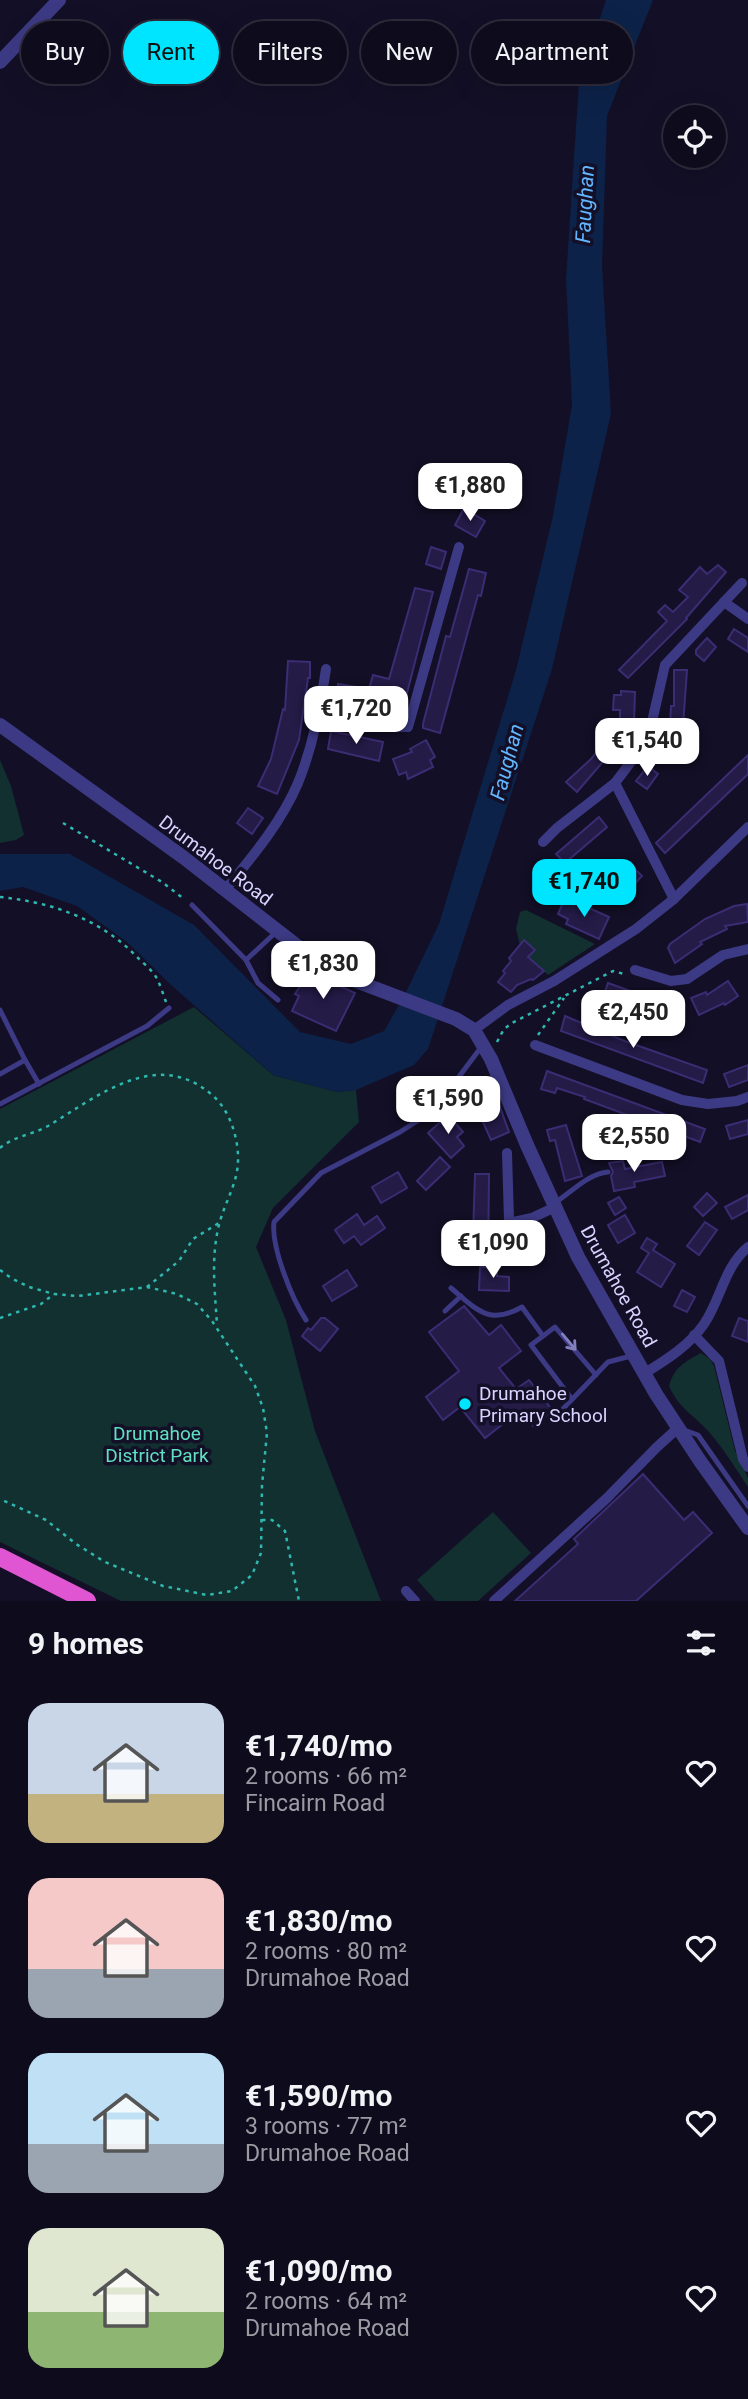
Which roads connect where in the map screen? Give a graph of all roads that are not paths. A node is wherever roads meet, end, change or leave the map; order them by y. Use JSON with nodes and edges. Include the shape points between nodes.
{"nodes":[{"id":1,"x":59,"y":0,"type":"edge"},
{"id":2,"x":0,"y":62,"type":"edge"},
{"id":3,"x":459,"y":547,"type":"dead end"},
{"id":4,"x":742,"y":583,"type":"dead end"},
{"id":5,"x":724,"y":603,"type":"junction"},
{"id":6,"x":748,"y":619,"type":"edge"},
{"id":7,"x":326,"y":669,"type":"dead end"},
{"id":8,"x":319,"y":713,"type":"junction"},
{"id":9,"x":0,"y":725,"type":"edge"},
{"id":10,"x":615,"y":783,"type":"junction"},
{"id":11,"x":748,"y":827,"type":"edge"},
{"id":12,"x":543,"y":842,"type":"dead end"},
{"id":13,"x":225,"y":890,"type":"junction"},
{"id":14,"x":674,"y":899,"type":"junction"},
{"id":15,"x":192,"y":905,"type":"road end"},
{"id":16,"x":277,"y":930,"type":"junction"},
{"id":17,"x":748,"y":949,"type":"edge"},
{"id":18,"x":246,"y":960,"type":"junction"},
{"id":19,"x":635,"y":970,"type":"road end"},
{"id":20,"x":278,"y":1000,"type":"dead end"},
{"id":21,"x":169,"y":1008,"type":"road end"},
{"id":22,"x":0,"y":1010,"type":"edge"},
{"id":23,"x":474,"y":1030,"type":"junction"},
{"id":24,"x":484,"y":1043,"type":"junction"},
{"id":25,"x":535,"y":1045,"type":"road end"},
{"id":26,"x":25,"y":1060,"type":"junction"},
{"id":27,"x":0,"y":1074,"type":"edge"},
{"id":28,"x":39,"y":1084,"type":"junction"},
{"id":29,"x":748,"y":1097,"type":"edge"},
{"id":30,"x":0,"y":1104,"type":"edge"},
{"id":31,"x":507,"y":1153,"type":"dead end"},
{"id":32,"x":608,"y":1172,"type":"dead end"},
{"id":33,"x":555,"y":1205,"type":"junction"},
{"id":34,"x":508,"y":1223,"type":"junction"},
{"id":35,"x":748,"y":1247,"type":"edge"},
{"id":36,"x":510,"y":1254,"type":"dead end"},
{"id":37,"x":451,"y":1288,"type":"dead end"},
{"id":38,"x":461,"y":1296,"type":"junction"},
{"id":39,"x":445,"y":1311,"type":"dead end"},
{"id":40,"x":306,"y":1320,"type":"dead end"},
{"id":41,"x":694,"y":1335,"type":"junction"},
{"id":42,"x":543,"y":1336,"type":"junction"},
{"id":43,"x":634,"y":1355,"type":"junction"},
{"id":44,"x":645,"y":1373,"type":"junction"},
{"id":45,"x":596,"y":1375,"type":"junction"},
{"id":46,"x":571,"y":1398,"type":"junction"},
{"id":47,"x":558,"y":1413,"type":"dead end"},
{"id":48,"x":678,"y":1428,"type":"junction"},
{"id":49,"x":748,"y":1467,"type":"edge"},
{"id":50,"x":748,"y":1506,"type":"edge"},
{"id":51,"x":748,"y":1528,"type":"edge"},
{"id":52,"x":0,"y":1557,"type":"edge"},
{"id":53,"x":406,"y":1591,"type":"dead end"},
{"id":54,"x":87,"y":1601,"type":"edge"},
{"id":55,"x":415,"y":1601,"type":"edge"},
{"id":56,"x":494,"y":1601,"type":"edge"}],
"edges":[{"from":1,"to":2,"type":"street"},
{"from":3,"to":8,"type":"street","via":[[408,727]]},
{"from":4,"to":5,"type":"street"},
{"from":5,"to":6,"type":"street"},
{"from":5,"to":10,"type":"street","via":[[665,665],[648,740]]},
{"from":7,"to":8,"type":"street"},
{"from":8,"to":13,"type":"street","via":[[297,785],[262,845]]},
{"from":9,"to":13,"type":"street","name":"Drumahoe Road"},
{"from":10,"to":12,"type":"street"},
{"from":10,"to":14,"type":"street"},
{"from":11,"to":14,"type":"street"},
{"from":13,"to":16,"type":"street","name":"Drumahoe Road"},
{"from":14,"to":23,"type":"street","via":[[636,929]]},
{"from":15,"to":18,"type":"lane"},
{"from":16,"to":18,"type":"lane"},
{"from":16,"to":23,"type":"street","name":"Drumahoe Road","via":[[340,975]]},
{"from":17,"to":19,"type":"street","via":[[723,955],[687,979],[671,981]]},
{"from":18,"to":20,"type":"lane","via":[[258,983]]},
{"from":21,"to":28,"type":"lane","via":[[147,1026]]},
{"from":22,"to":26,"type":"lane"},
{"from":23,"to":24,"type":"street","name":"Drumahoe Road"},
{"from":24,"to":33,"type":"street","name":"Drumahoe Road"},
{"from":24,"to":40,"type":"lane","via":[[440,1102],[422,1118],[321,1173],[274,1222],[291,1294]]},
{"from":25,"to":29,"type":"street","via":[[682,1100],[708,1104]]},
{"from":26,"to":27,"type":"lane"},
{"from":26,"to":28,"type":"lane"},
{"from":28,"to":30,"type":"lane"},
{"from":31,"to":34,"type":"street"},
{"from":32,"to":33,"type":"lane","via":[[585,1180]]},
{"from":33,"to":34,"type":"street","via":[[532,1218]]},
{"from":33,"to":43,"type":"street","name":"Drumahoe Road","via":[[578,1257]]},
{"from":34,"to":36,"type":"street"},
{"from":35,"to":41,"type":"street","via":[[729,1270],[705,1323]]},
{"from":37,"to":38,"type":"lane"},
{"from":38,"to":39,"type":"lane"},
{"from":38,"to":42,"type":"lane","via":[[483,1314],[510,1314],[522,1307]]},
{"from":41,"to":44,"type":"street"},
{"from":41,"to":49,"type":"street","via":[[719,1361]]},
{"from":42,"to":45,"type":"lane","one_way":true,"via":[[555,1326]]},
{"from":42,"to":46,"type":"lane","via":[[531,1345]]},
{"from":43,"to":44,"type":"street","name":"Drumahoe Road"},
{"from":43,"to":45,"type":"lane","via":[[608,1362]]},
{"from":44,"to":48,"type":"street","name":"Drumahoe Road"},
{"from":45,"to":46,"type":"lane"},
{"from":46,"to":47,"type":"lane"},
{"from":48,"to":50,"type":"lane","via":[[698,1435]]},
{"from":48,"to":51,"type":"street","name":"Drumahoe Road"},
{"from":48,"to":56,"type":"street"},
{"from":52,"to":54,"type":"highway"},
{"from":53,"to":55,"type":"street"}]}
